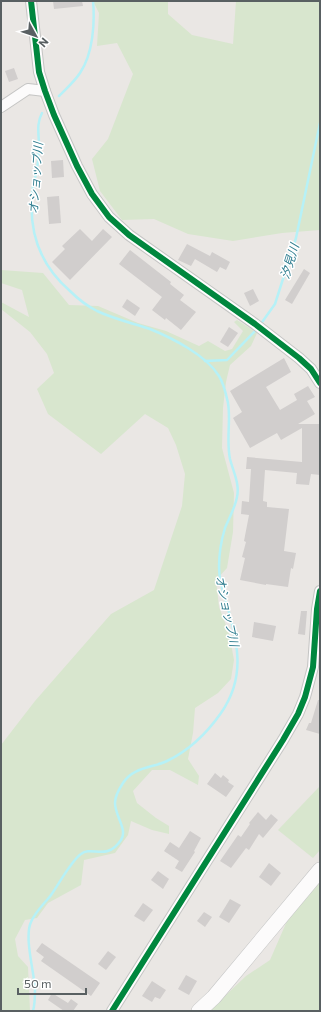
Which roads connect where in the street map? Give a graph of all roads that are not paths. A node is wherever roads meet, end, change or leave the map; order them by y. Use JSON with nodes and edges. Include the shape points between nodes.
{"nodes":[{"id":1,"x":31,"y":1,"type":"edge"},
{"id":2,"x":46,"y":91,"type":"junction"},
{"id":3,"x":1,"y":108,"type":"edge"},
{"id":4,"x":320,"y":383,"type":"edge"},
{"id":5,"x":320,"y":590,"type":"edge"},
{"id":6,"x":320,"y":870,"type":"edge"},
{"id":7,"x":112,"y":1011,"type":"edge"},
{"id":8,"x":199,"y":1011,"type":"edge"}],
"edges":[{"from":1,"to":2,"type":"street","via":[[39,72]]},
{"from":2,"to":3,"type":"street","via":[[28,89]]},
{"from":2,"to":4,"type":"street","via":[[77,166],[92,194],[109,217],[129,235],[255,324],[312,369]]},
{"from":5,"to":7,"type":"street","via":[[313,667],[298,714]]},
{"from":6,"to":8,"type":"street","via":[[218,992]]}]}
